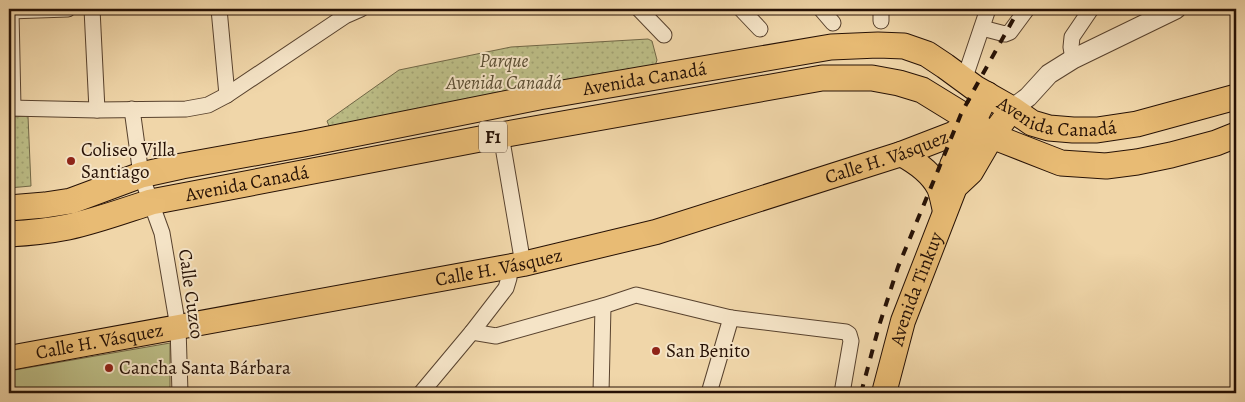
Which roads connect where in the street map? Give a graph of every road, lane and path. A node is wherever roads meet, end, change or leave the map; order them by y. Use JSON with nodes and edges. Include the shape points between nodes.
{"nodes":[{"id":1,"x":68,"y":9,"type":"edge"},
{"id":2,"x":92,"y":9,"type":"edge"},
{"id":3,"x":220,"y":9,"type":"edge"},
{"id":4,"x":361,"y":9,"type":"edge"},
{"id":5,"x":639,"y":9,"type":"edge"},
{"id":6,"x":742,"y":9,"type":"edge"},
{"id":7,"x":821,"y":9,"type":"edge"},
{"id":8,"x":988,"y":9,"type":"edge"},
{"id":9,"x":1027,"y":9,"type":"edge"},
{"id":10,"x":1092,"y":9,"type":"edge"},
{"id":11,"x":10,"y":11,"type":"edge"},
{"id":12,"x":1164,"y":11,"type":"edge"},
{"id":13,"x":833,"y":23,"type":"dead end"},
{"id":14,"x":982,"y":28,"type":"junction"},
{"id":15,"x":760,"y":29,"type":"dead end"},
{"id":16,"x":664,"y":35,"type":"dead end"},
{"id":17,"x":1073,"y":59,"type":"junction"},
{"id":18,"x":936,"y":60,"type":"junction"},
{"id":19,"x":964,"y":80,"type":"junction"},
{"id":20,"x":922,"y":90,"type":"junction"},
{"id":21,"x":987,"y":94,"type":"junction"},
{"id":22,"x":227,"y":95,"type":"junction"},
{"id":23,"x":1236,"y":97,"type":"edge"},
{"id":24,"x":11,"y":108,"type":"edge"},
{"id":25,"x":97,"y":110,"type":"junction"},
{"id":26,"x":132,"y":110,"type":"junction"},
{"id":27,"x":1012,"y":110,"type":"junction"},
{"id":28,"x":982,"y":129,"type":"junction"},
{"id":29,"x":501,"y":135,"type":"junction"},
{"id":30,"x":1236,"y":136,"type":"edge"},
{"id":31,"x":901,"y":154,"type":"junction"},
{"id":32,"x":141,"y":175,"type":"junction"},
{"id":33,"x":151,"y":202,"type":"junction"},
{"id":34,"x":9,"y":208,"type":"edge"},
{"id":35,"x":945,"y":211,"type":"junction"},
{"id":36,"x":9,"y":234,"type":"edge"},
{"id":37,"x":515,"y":265,"type":"junction"},
{"id":38,"x":603,"y":306,"type":"junction"},
{"id":39,"x":731,"y":318,"type":"junction"},
{"id":40,"x":178,"y":327,"type":"junction"},
{"id":41,"x":472,"y":332,"type":"junction"},
{"id":42,"x":9,"y":358,"type":"edge"},
{"id":43,"x":180,"y":393,"type":"edge"},
{"id":44,"x":421,"y":393,"type":"edge"},
{"id":45,"x":601,"y":393,"type":"edge"},
{"id":46,"x":709,"y":393,"type":"edge"},
{"id":47,"x":842,"y":393,"type":"edge"},
{"id":48,"x":884,"y":393,"type":"edge"}],
"edges":[{"from":1,"to":11,"type":"street"},
{"from":2,"to":25,"type":"street"},
{"from":3,"to":22,"type":"street"},
{"from":4,"to":22,"type":"street","via":[[345,16]]},
{"from":5,"to":16,"type":"street"},
{"from":6,"to":15,"type":"street"},
{"from":7,"to":13,"type":"street"},
{"from":8,"to":14,"type":"street"},
{"from":9,"to":14,"type":"street","via":[[1010,32],[1005,34]]},
{"from":10,"to":17,"type":"street","via":[[1072,37]]},
{"from":11,"to":24,"type":"street"},
{"from":12,"to":17,"type":"street"},
{"from":14,"to":19,"type":"street"},
{"from":17,"to":27,"type":"street","via":[[1048,74]]},
{"from":18,"to":19,"type":"highway","name":"Avenida Canadá","number":"F1"},
{"from":18,"to":20,"type":"highway"},
{"from":18,"to":32,"type":"highway","name":"Avenida Canadá","number":"F1","via":[[904,46],[832,47],[539,97]]},
{"from":19,"to":21,"type":"highway","name":"Avenida Canadá","number":"F1"},
{"from":20,"to":28,"type":"highway","name":"Avenida Canadá","number":"F1"},
{"from":20,"to":29,"type":"highway","name":"Avenida Canadá","number":"F1","via":[[872,78],[822,78]]},
{"from":21,"to":27,"type":"highway","name":"Avenida Canadá","number":"F1"},
{"from":21,"to":28,"type":"main road","name":"Avenida Tinkuy"},
{"from":22,"to":26,"type":"street","via":[[208,105],[186,109]]},
{"from":23,"to":27,"type":"highway","name":"Avenida Canadá","via":[[1137,124],[1097,130],[1049,128],[1032,123]]},
{"from":24,"to":25,"type":"street"},
{"from":25,"to":26,"type":"street"},
{"from":26,"to":32,"type":"street","name":"Calle Cuzco"},
{"from":27,"to":28,"type":"main road","name":"Avenida Tinkuy"},
{"from":28,"to":30,"type":"highway","name":"Avenida Canadá","via":[[1061,163],[1106,166],[1171,155]]},
{"from":28,"to":31,"type":"main road","name":"Calle H. Vásquez","via":[[953,134]]},
{"from":28,"to":35,"type":"main road","name":"Avenida Tinkuy","via":[[971,172],[955,187]]},
{"from":29,"to":33,"type":"highway","name":"Avenida Canadá","number":"F1"},
{"from":29,"to":37,"type":"street"},
{"from":31,"to":35,"type":"main road","via":[[915,161],[934,180]]},
{"from":31,"to":37,"type":"main road","name":"Calle H. Vásquez","via":[[656,232]]},
{"from":32,"to":33,"type":"street","name":"Calle Cuzco"},
{"from":32,"to":34,"type":"highway","name":"Avenida Canadá","number":"F1","via":[[71,201]]},
{"from":33,"to":36,"type":"highway","name":"Avenida Canadá","number":"F1","via":[[68,227]]},
{"from":33,"to":40,"type":"street","name":"Calle Cuzco","via":[[162,233]]},
{"from":35,"to":48,"type":"main road","name":"Avenida Tinkuy","via":[[902,321]]},
{"from":37,"to":40,"type":"main road","name":"Calle H. Vásquez"},
{"from":37,"to":41,"type":"street","via":[[506,288]]},
{"from":38,"to":39,"type":"street","via":[[636,295]]},
{"from":38,"to":41,"type":"street","via":[[496,336]]},
{"from":38,"to":45,"type":"street"},
{"from":39,"to":46,"type":"street"},
{"from":39,"to":47,"type":"street","via":[[849,334],[851,341]]},
{"from":40,"to":42,"type":"main road","name":"Calle H. Vásquez"},
{"from":40,"to":43,"type":"street","name":"Calle Cuzco"},
{"from":41,"to":44,"type":"street"}]}
